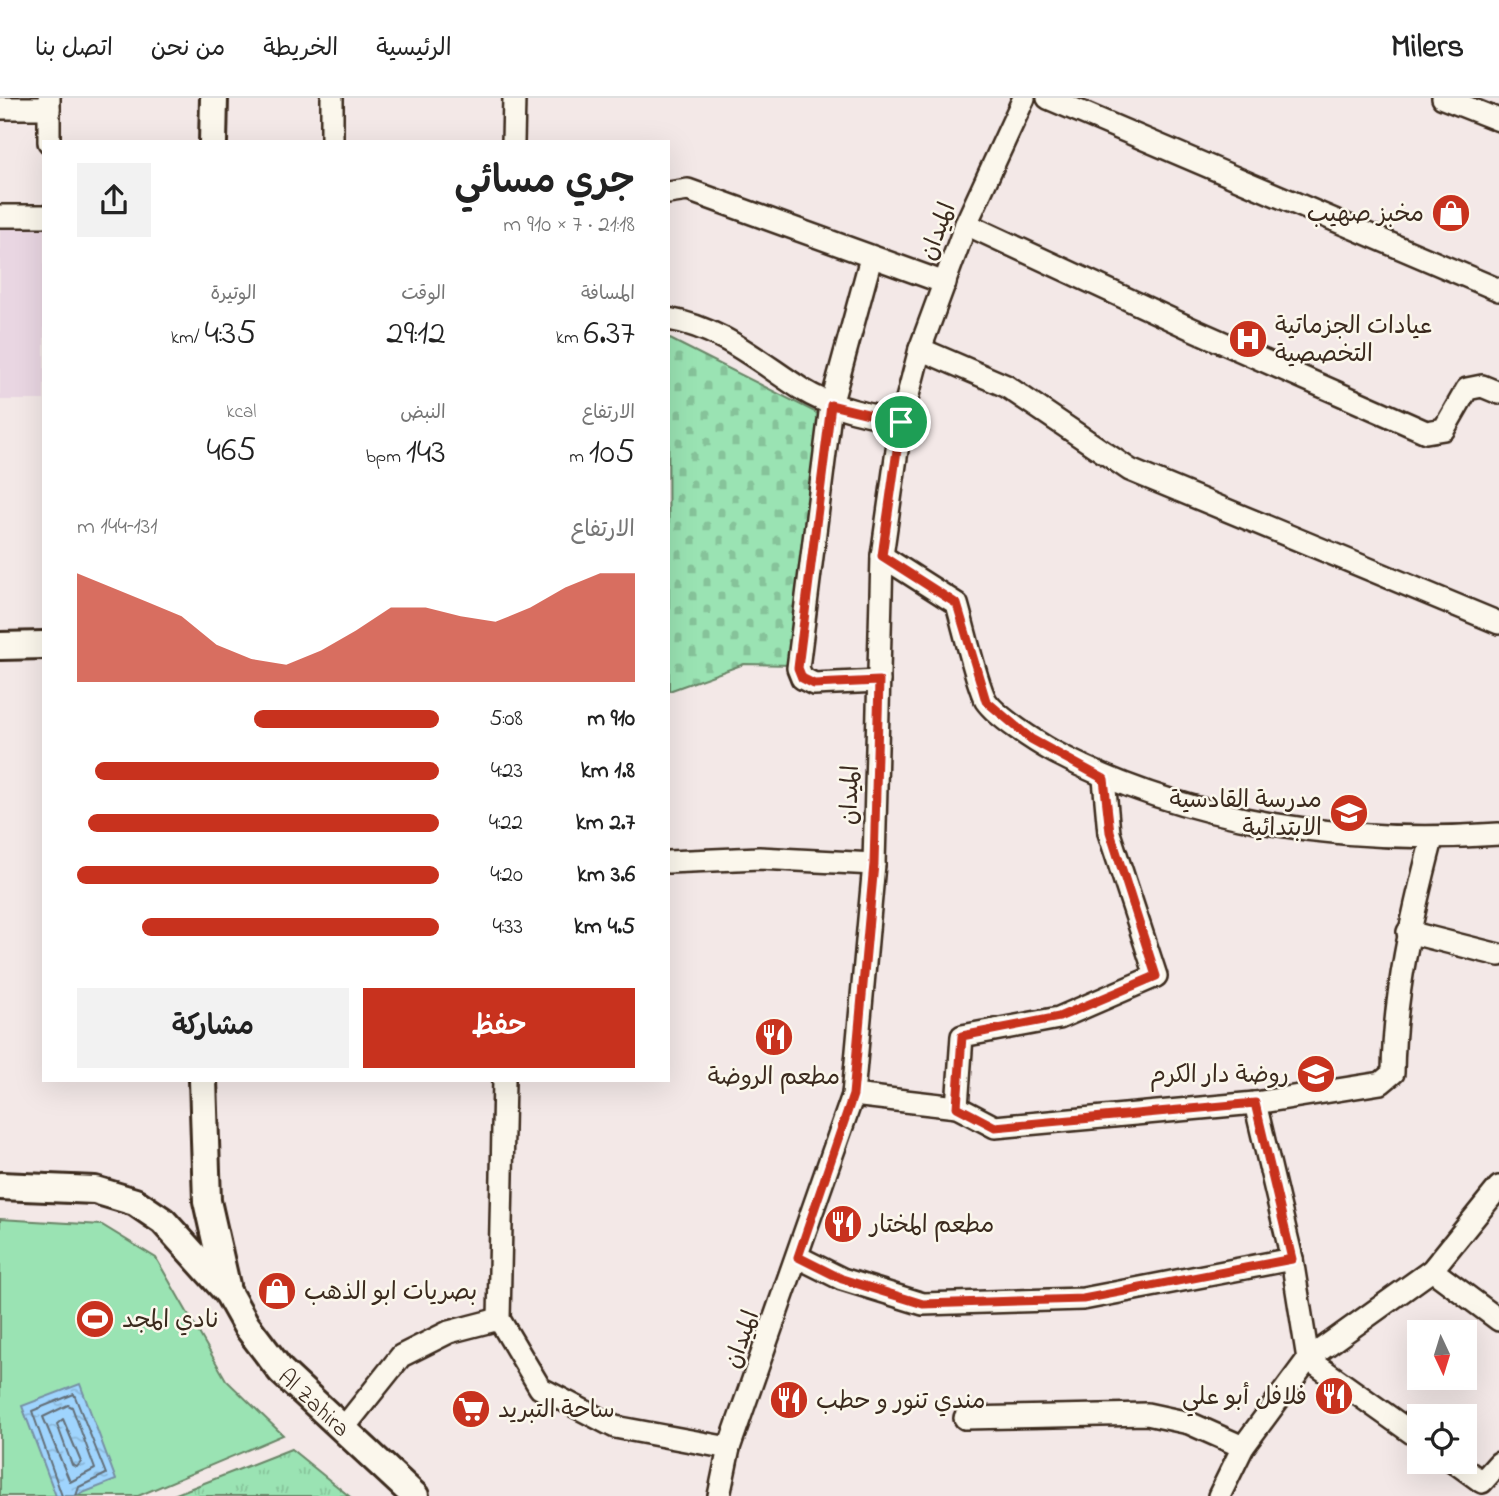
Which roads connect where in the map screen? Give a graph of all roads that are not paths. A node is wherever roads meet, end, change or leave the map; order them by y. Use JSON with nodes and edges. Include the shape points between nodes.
{"nodes":[{"id":1,"x":214,"y":98,"type":"edge"},
{"id":2,"x":331,"y":98,"type":"edge"},
{"id":3,"x":514,"y":98,"type":"edge"},
{"id":4,"x":1024,"y":98,"type":"edge"},
{"id":5,"x":1048,"y":98,"type":"edge"},
{"id":6,"x":1443,"y":98,"type":"edge"},
{"id":7,"x":49,"y":103,"type":"edge"},
{"id":8,"x":4,"y":105,"type":"edge"},
{"id":9,"x":1499,"y":120,"type":"edge"},
{"id":10,"x":49,"y":140,"type":"edge"},
{"id":11,"x":214,"y":140,"type":"edge"},
{"id":12,"x":332,"y":140,"type":"edge"},
{"id":13,"x":513,"y":140,"type":"edge"},
{"id":14,"x":670,"y":193,"type":"edge"},
{"id":15,"x":0,"y":216,"type":"edge"},
{"id":16,"x":42,"y":216,"type":"edge"},
{"id":17,"x":966,"y":224,"type":"junction"},
{"id":18,"x":871,"y":258,"type":"junction"},
{"id":19,"x":945,"y":283,"type":"junction"},
{"id":20,"x":1499,"y":290,"type":"edge"},
{"id":21,"x":670,"y":319,"type":"edge"},
{"id":22,"x":920,"y":349,"type":"junction"},
{"id":23,"x":1499,"y":393,"type":"edge"},
{"id":24,"x":831,"y":405,"type":"junction"},
{"id":25,"x":901,"y":422,"type":"junction"},
{"id":26,"x":882,"y":556,"type":"junction"},
{"id":27,"x":1499,"y":623,"type":"edge"},
{"id":28,"x":0,"y":646,"type":"edge"},
{"id":29,"x":42,"y":646,"type":"edge"},
{"id":30,"x":879,"y":681,"type":"junction"},
{"id":31,"x":1104,"y":779,"type":"junction"},
{"id":32,"x":1499,"y":834,"type":"edge"},
{"id":33,"x":1432,"y":839,"type":"junction"},
{"id":34,"x":670,"y":862,"type":"edge"},
{"id":35,"x":874,"y":864,"type":"junction"},
{"id":36,"x":1408,"y":932,"type":"junction"},
{"id":37,"x":1499,"y":955,"type":"edge"},
{"id":38,"x":203,"y":1082,"type":"edge"},
{"id":39,"x":504,"y":1082,"type":"edge"},
{"id":40,"x":853,"y":1095,"type":"junction"},
{"id":41,"x":1255,"y":1103,"type":"junction"},
{"id":42,"x":957,"y":1107,"type":"junction"},
{"id":43,"x":0,"y":1186,"type":"edge"},
{"id":44,"x":1499,"y":1187,"type":"edge"},
{"id":45,"x":798,"y":1257,"type":"junction"},
{"id":46,"x":1292,"y":1259,"type":"junction"},
{"id":47,"x":1432,"y":1270,"type":"junction"},
{"id":48,"x":228,"y":1293,"type":"junction"},
{"id":49,"x":499,"y":1320,"type":"junction"},
{"id":50,"x":1499,"y":1320,"type":"edge"},
{"id":51,"x":1308,"y":1359,"type":"junction"},
{"id":52,"x":965,"y":1418,"type":"dead end"},
{"id":53,"x":1407,"y":1429,"type":"edge"},
{"id":54,"x":342,"y":1430,"type":"junction"},
{"id":55,"x":1243,"y":1447,"type":"junction"},
{"id":56,"x":730,"y":1448,"type":"junction"},
{"id":57,"x":1499,"y":1463,"type":"edge"},
{"id":58,"x":1471,"y":1474,"type":"edge"},
{"id":59,"x":415,"y":1496,"type":"edge"},
{"id":60,"x":719,"y":1496,"type":"edge"},
{"id":61,"x":1219,"y":1496,"type":"edge"}],
"edges":[{"from":1,"to":11,"type":"main road"},
{"from":2,"to":12,"type":"street"},
{"from":3,"to":13,"type":"street"},
{"from":4,"to":17,"type":"street","name":"الميدان"},
{"from":5,"to":20,"type":"street"},
{"from":6,"to":9,"type":"street"},
{"from":7,"to":8,"type":"street"},
{"from":7,"to":10,"type":"street"},
{"from":14,"to":18,"type":"street","via":[[688,190]]},
{"from":15,"to":16,"type":"street"},
{"from":17,"to":19,"type":"street","name":"الميدان"},
{"from":17,"to":23,"type":"street","via":[[1426,432],[1444,429],[1467,389],[1482,386]]},
{"from":18,"to":19,"type":"street"},
{"from":18,"to":24,"type":"street"},
{"from":19,"to":22,"type":"street","name":"الميدان"},
{"from":21,"to":24,"type":"street","via":[[741,346]]},
{"from":22,"to":25,"type":"street","name":"الميدان"},
{"from":22,"to":27,"type":"street","via":[[1006,386],[1130,470]]},
{"from":24,"to":25,"type":"street"},
{"from":24,"to":30,"type":"street","via":[[798,668],[802,678],[814,684]]},
{"from":25,"to":26,"type":"street","name":"الميدان"},
{"from":26,"to":30,"type":"street","name":"الميدان"},
{"from":26,"to":31,"type":"street","via":[[957,604],[986,701],[1031,739]]},
{"from":28,"to":29,"type":"main road"},
{"from":30,"to":35,"type":"street","name":"الميدان"},
{"from":31,"to":33,"type":"street","via":[[1228,815],[1315,831]]},
{"from":31,"to":42,"type":"street","via":[[1110,832],[1156,976],[1059,1017],[962,1036]]},
{"from":32,"to":33,"type":"street"},
{"from":33,"to":36,"type":"street"},
{"from":34,"to":35,"type":"street","via":[[758,858]]},
{"from":35,"to":40,"type":"street","name":"الميدان"},
{"from":36,"to":37,"type":"street"},
{"from":36,"to":41,"type":"street","via":[[1392,1073],[1381,1083]]},
{"from":38,"to":48,"type":"main road","name":"Al Zahira","via":[[207,1201]]},
{"from":39,"to":49,"type":"street"},
{"from":40,"to":42,"type":"street"},
{"from":40,"to":45,"type":"street","name":"الميدان"},
{"from":41,"to":42,"type":"street","via":[[995,1127]]},
{"from":41,"to":46,"type":"street"},
{"from":43,"to":48,"type":"main road","name":"Al Zahira","via":[[95,1190],[135,1202],[163,1221]]},
{"from":44,"to":47,"type":"street"},
{"from":45,"to":46,"type":"street","via":[[842,1279],[923,1304],[1083,1299]]},
{"from":45,"to":56,"type":"street","name":"الميدان"},
{"from":46,"to":51,"type":"street"},
{"from":47,"to":50,"type":"street"},
{"from":47,"to":51,"type":"street"},
{"from":48,"to":54,"type":"main road","name":"Al Zahira","via":[[274,1363]]},
{"from":49,"to":54,"type":"street","via":[[449,1332],[401,1356]]},
{"from":49,"to":56,"type":"street","via":[[540,1388],[615,1427]]},
{"from":51,"to":53,"type":"street"},
{"from":51,"to":55,"type":"street"},
{"from":52,"to":55,"type":"street","via":[[1147,1414],[1189,1423]]},
{"from":54,"to":59,"type":"main road","name":"Al Zahira"},
{"from":55,"to":61,"type":"street"},
{"from":56,"to":60,"type":"street","name":"الميدان"},
{"from":57,"to":58,"type":"street","via":[[1482,1482]]}]}
